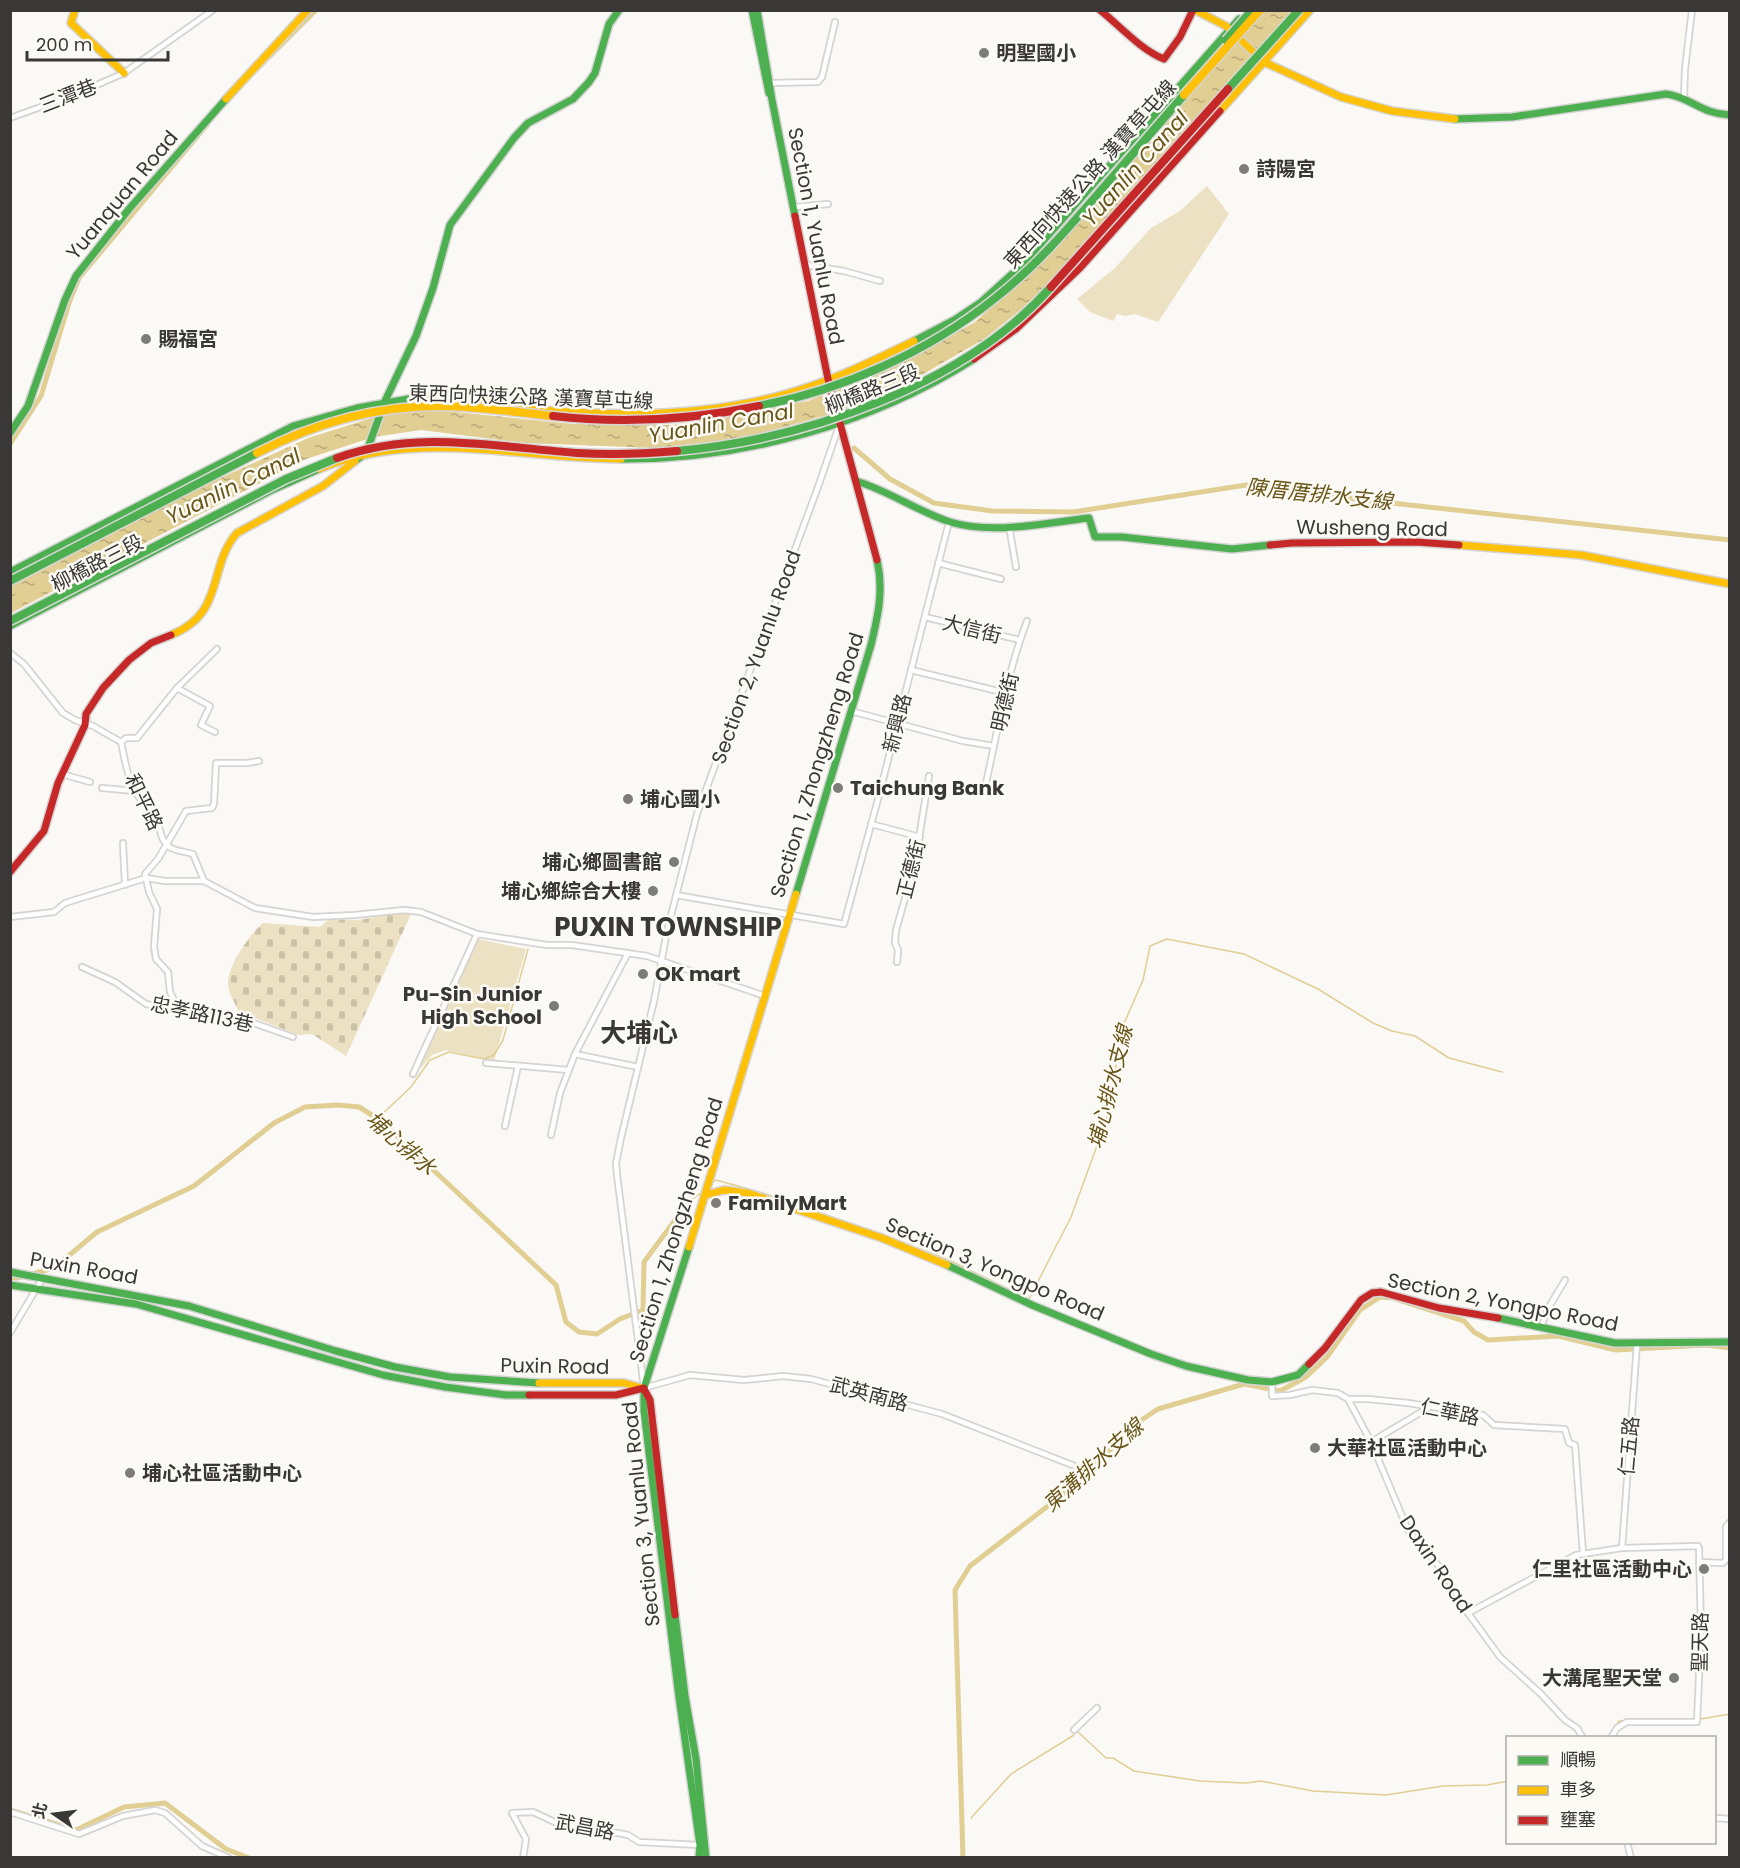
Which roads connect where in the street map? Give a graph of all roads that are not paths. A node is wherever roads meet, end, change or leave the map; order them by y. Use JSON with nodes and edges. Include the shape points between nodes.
{"nodes":[{"id":1,"x":75,"y":10,"type":"edge"},
{"id":2,"x":213,"y":10,"type":"edge"},
{"id":3,"x":308,"y":10,"type":"edge"},
{"id":4,"x":618,"y":10,"type":"edge"},
{"id":5,"x":752,"y":10,"type":"edge"},
{"id":6,"x":757,"y":10,"type":"edge"},
{"id":7,"x":1100,"y":10,"type":"edge"},
{"id":8,"x":1194,"y":10,"type":"edge"},
{"id":9,"x":1247,"y":10,"type":"edge"},
{"id":10,"x":1252,"y":10,"type":"edge"},
{"id":11,"x":1260,"y":10,"type":"edge"},
{"id":12,"x":1299,"y":10,"type":"edge"},
{"id":13,"x":1304,"y":10,"type":"edge"},
{"id":14,"x":1310,"y":10,"type":"edge"},
{"id":15,"x":1692,"y":10,"type":"edge"},
{"id":16,"x":835,"y":22,"type":"dead end"},
{"id":17,"x":1230,"y":29,"type":"junction"},
{"id":18,"x":1264,"y":62,"type":"junction"},
{"id":19,"x":124,"y":73,"type":"junction"},
{"id":20,"x":770,"y":83,"type":"junction"},
{"id":21,"x":1684,"y":98,"type":"junction"},
{"id":22,"x":772,"y":100,"type":"junction"},
{"id":23,"x":1730,"y":115,"type":"edge"},
{"id":24,"x":10,"y":118,"type":"edge"},
{"id":25,"x":1168,"y":158,"type":"junction"},
{"id":26,"x":1119,"y":170,"type":"junction"},
{"id":27,"x":828,"y":204,"type":"dead end"},
{"id":28,"x":794,"y":207,"type":"junction"},
{"id":29,"x":806,"y":265,"type":"junction"},
{"id":30,"x":880,"y":281,"type":"dead end"},
{"id":31,"x":828,"y":378,"type":"junction"},
{"id":32,"x":831,"y":390,"type":"joint"},
{"id":33,"x":385,"y":401,"type":"junction"},
{"id":34,"x":838,"y":419,"type":"junction"},
{"id":35,"x":11,"y":432,"type":"edge"},
{"id":36,"x":368,"y":449,"type":"junction"},
{"id":37,"x":856,"y":481,"type":"junction"},
{"id":38,"x":949,"y":522,"type":"junction"},
{"id":39,"x":1009,"y":526,"type":"junction"},
{"id":40,"x":938,"y":563,"type":"junction"},
{"id":41,"x":1016,"y":567,"type":"dead end"},
{"id":42,"x":10,"y":572,"type":"edge"},
{"id":43,"x":1001,"y":579,"type":"dead end"},
{"id":44,"x":10,"y":581,"type":"edge"},
{"id":45,"x":1730,"y":584,"type":"edge"},
{"id":46,"x":925,"y":617,"type":"junction"},
{"id":47,"x":10,"y":621,"type":"edge"},
{"id":48,"x":1027,"y":621,"type":"dead end"},
{"id":49,"x":10,"y":626,"type":"edge"},
{"id":50,"x":1020,"y":640,"type":"junction"},
{"id":51,"x":217,"y":649,"type":"dead end"},
{"id":52,"x":10,"y":653,"type":"edge"},
{"id":53,"x":911,"y":670,"type":"junction"},
{"id":54,"x":177,"y":688,"type":"junction"},
{"id":55,"x":1006,"y":693,"type":"junction"},
{"id":56,"x":850,"y":711,"type":"junction"},
{"id":57,"x":897,"y":724,"type":"junction"},
{"id":58,"x":85,"y":725,"type":"junction"},
{"id":59,"x":215,"y":732,"type":"dead end"},
{"id":60,"x":121,"y":742,"type":"junction"},
{"id":61,"x":994,"y":746,"type":"junction"},
{"id":62,"x":259,"y":761,"type":"dead end"},
{"id":63,"x":62,"y":774,"type":"junction"},
{"id":64,"x":930,"y":776,"type":"dead end"},
{"id":65,"x":90,"y":782,"type":"dead end"},
{"id":66,"x":986,"y":783,"type":"dead end"},
{"id":67,"x":102,"y":788,"type":"dead end"},
{"id":68,"x":136,"y":791,"type":"junction"},
{"id":69,"x":871,"y":824,"type":"junction"},
{"id":70,"x":920,"y":837,"type":"junction"},
{"id":71,"x":123,"y":843,"type":"dead end"},
{"id":72,"x":167,"y":845,"type":"junction"},
{"id":73,"x":10,"y":872,"type":"edge"},
{"id":74,"x":146,"y":878,"type":"junction"},
{"id":75,"x":204,"y":880,"type":"junction"},
{"id":76,"x":125,"y":885,"type":"junction"},
{"id":77,"x":676,"y":895,"type":"junction"},
{"id":78,"x":790,"y":913,"type":"junction"},
{"id":79,"x":10,"y":917,"type":"edge"},
{"id":80,"x":477,"y":934,"type":"junction"},
{"id":81,"x":628,"y":953,"type":"junction"},
{"id":82,"x":663,"y":961,"type":"junction"},
{"id":83,"x":897,"y":962,"type":"dead end"},
{"id":84,"x":82,"y":967,"type":"dead end"},
{"id":85,"x":765,"y":996,"type":"junction"},
{"id":86,"x":172,"y":1008,"type":"junction"},
{"id":87,"x":293,"y":1037,"type":"dead end"},
{"id":88,"x":575,"y":1054,"type":"junction"},
{"id":89,"x":486,"y":1063,"type":"dead end"},
{"id":90,"x":518,"y":1066,"type":"junction"},
{"id":91,"x":638,"y":1067,"type":"junction"},
{"id":92,"x":569,"y":1070,"type":"junction"},
{"id":93,"x":412,"y":1074,"type":"dead end"},
{"id":94,"x":505,"y":1126,"type":"dead end"},
{"id":95,"x":551,"y":1135,"type":"dead end"},
{"id":96,"x":706,"y":1195,"type":"junction"},
{"id":97,"x":11,"y":1272,"type":"edge"},
{"id":98,"x":1565,"y":1280,"type":"dead end"},
{"id":99,"x":40,"y":1283,"type":"junction"},
{"id":100,"x":10,"y":1285,"type":"edge"},
{"id":101,"x":1541,"y":1327,"type":"junction"},
{"id":102,"x":10,"y":1333,"type":"edge"},
{"id":103,"x":1730,"y":1342,"type":"edge"},
{"id":104,"x":1636,"y":1344,"type":"junction"},
{"id":105,"x":1272,"y":1382,"type":"junction"},
{"id":106,"x":644,"y":1388,"type":"junction"},
{"id":107,"x":1348,"y":1399,"type":"junction"},
{"id":108,"x":1429,"y":1407,"type":"junction"},
{"id":109,"x":1371,"y":1442,"type":"junction"},
{"id":110,"x":1085,"y":1470,"type":"dead end"},
{"id":111,"x":1730,"y":1522,"type":"edge"},
{"id":112,"x":1622,"y":1548,"type":"junction"},
{"id":113,"x":1583,"y":1554,"type":"junction"},
{"id":114,"x":1699,"y":1562,"type":"junction"},
{"id":115,"x":1468,"y":1613,"type":"junction"},
{"id":116,"x":1097,"y":1708,"type":"dead end"},
{"id":117,"x":1074,"y":1730,"type":"dead end"},
{"id":118,"x":1582,"y":1736,"type":"edge"},
{"id":119,"x":1612,"y":1736,"type":"edge"},
{"id":120,"x":10,"y":1812,"type":"edge"},
{"id":121,"x":703,"y":1845,"type":"junction"},
{"id":122,"x":229,"y":1857,"type":"edge"},
{"id":123,"x":524,"y":1857,"type":"edge"},
{"id":124,"x":699,"y":1857,"type":"edge"},
{"id":125,"x":706,"y":1857,"type":"edge"}],
"edges":[{"from":1,"to":19,"type":"main road","via":[[71,23]]},
{"from":2,"to":19,"type":"street","name":"三潭巷"},
{"from":3,"to":35,"type":"main road","name":"Yuanquan Road","via":[[136,201],[76,276],[28,406]]},
{"from":4,"to":33,"type":"main road","via":[[609,24],[589,82],[573,99],[528,123],[450,225],[416,336]]},
{"from":5,"to":22,"type":"main road","name":"Section 1, Yuanlu Road","via":[[766,87]]},
{"from":6,"to":20,"type":"main road","name":"Section 1, Yuanlu Road"},
{"from":7,"to":8,"type":"main road","via":[[1149,53],[1164,59]]},
{"from":8,"to":17,"type":"main road"},
{"from":9,"to":17,"type":"main road","name":"柳橋路三段"},
{"from":10,"to":26,"type":"main road","bridge":true,"via":[[1130,149]]},
{"from":11,"to":26,"type":"main road","name":"東西向快速公路 漢寶草屯線","bridge":true},
{"from":12,"to":25,"type":"main road","bridge":true},
{"from":13,"to":25,"type":"main road","bridge":true,"via":[[1185,145]]},
{"from":14,"to":18,"type":"main road","name":"柳橋路三段"},
{"from":15,"to":21,"type":"street"},
{"from":16,"to":20,"type":"street","via":[[818,82]]},
{"from":17,"to":18,"type":"main road"},
{"from":17,"to":31,"type":"main road","name":"柳橋路三段","via":[[1048,238],[991,294],[919,339]]},
{"from":18,"to":21,"type":"main road","via":[[1341,97],[1392,111],[1452,119],[1512,117],[1666,94]]},
{"from":18,"to":34,"type":"main road","name":"柳橋路三段","via":[[1080,268],[1017,327],[940,380]]},
{"from":19,"to":24,"type":"street","name":"三潭巷"},
{"from":20,"to":22,"type":"main road","name":"Section 1, Yuanlu Road"},
{"from":21,"to":23,"type":"main road","via":[[1708,112]]},
{"from":22,"to":28,"type":"main road","name":"Section 1, Yuanlu Road"},
{"from":25,"to":47,"type":"main road","bridge":true,"via":[[1037,303],[985,344],[883,399],[801,428],[684,451],[595,454],[441,441],[352,452],[286,478]]},
{"from":26,"to":44,"type":"main road","name":"東西向快速公路 漢寶草屯線","bridge":true,"via":[[1053,244],[973,316],[923,346],[845,381],[742,411],[663,420],[573,419],[466,407],[366,412],[269,447]]},
{"from":27,"to":28,"type":"street"},
{"from":28,"to":29,"type":"main road","name":"Section 1, Yuanlu Road"},
{"from":29,"to":30,"type":"street"},
{"from":29,"to":31,"type":"main road","name":"Section 1, Yuanlu Road"},
{"from":31,"to":32,"type":"main road","name":"Section 1, Yuanlu Road"},
{"from":31,"to":33,"type":"main road","name":"柳橋路三段","via":[[758,400],[636,413],[574,413],[466,398]]},
{"from":32,"to":34,"type":"main road","name":"Section 1, Zhongzheng Road"},
{"from":33,"to":36,"type":"main road"},
{"from":33,"to":42,"type":"main road","name":"柳橋路三段","via":[[293,426]]},
{"from":34,"to":36,"type":"main road","name":"柳橋路三段","via":[[747,447],[675,456],[597,459],[447,447]]},
{"from":34,"to":37,"type":"main road","name":"Section 1, Zhongzheng Road"},
{"from":34,"to":77,"type":"street","name":"Section 2, Yuanlu Road","via":[[818,487],[698,814]]},
{"from":36,"to":49,"type":"main road","name":"柳橋路三段","via":[[290,482]]},
{"from":36,"to":58,"type":"main road","via":[[322,486],[237,533],[229,542],[212,595],[200,616],[186,629],[151,643],[129,660],[86,714]]},
{"from":37,"to":38,"type":"main road","name":"Wusheng Road"},
{"from":37,"to":56,"type":"main road","name":"Section 1, Zhongzheng Road","via":[[880,574],[881,595],[871,645]]},
{"from":38,"to":39,"type":"main road","name":"Wusheng Road","via":[[969,527]]},
{"from":38,"to":40,"type":"street","name":"新興路"},
{"from":39,"to":41,"type":"street"},
{"from":39,"to":45,"type":"main road","name":"Wusheng Road","via":[[1089,518],[1095,537],[1232,549],[1292,543],[1416,542],[1546,552],[1581,555]]},
{"from":40,"to":43,"type":"street"},
{"from":40,"to":46,"type":"street","name":"新興路"},
{"from":46,"to":50,"type":"street","name":"大信街"},
{"from":46,"to":53,"type":"street","name":"新興路"},
{"from":48,"to":50,"type":"street","name":"明德街"},
{"from":50,"to":55,"type":"street","name":"明德街"},
{"from":51,"to":54,"type":"street"},
{"from":52,"to":58,"type":"street","via":[[24,664],[63,713]]},
{"from":53,"to":55,"type":"street"},
{"from":53,"to":57,"type":"street","name":"新興路"},
{"from":54,"to":59,"type":"street","via":[[210,706],[201,725]]},
{"from":54,"to":60,"type":"street","via":[[137,738]]},
{"from":55,"to":61,"type":"street","name":"明德街"},
{"from":56,"to":57,"type":"street"},
{"from":56,"to":78,"type":"main road","name":"Section 1, Zhongzheng Road"},
{"from":57,"to":61,"type":"street"},
{"from":57,"to":69,"type":"street","name":"新興路"},
{"from":58,"to":60,"type":"street"},
{"from":58,"to":63,"type":"main road"},
{"from":60,"to":68,"type":"street","name":"和平路","via":[[129,779]]},
{"from":61,"to":66,"type":"street","name":"明德街"},
{"from":62,"to":72,"type":"street","via":[[216,763],[212,808],[186,811]]},
{"from":63,"to":65,"type":"street"},
{"from":63,"to":73,"type":"main road","via":[[44,831]]},
{"from":64,"to":70,"type":"street","name":"正德街"},
{"from":67,"to":68,"type":"street"},
{"from":68,"to":72,"type":"street","name":"和平路"},
{"from":69,"to":70,"type":"street"},
{"from":69,"to":78,"type":"street","name":"新興路","via":[[844,924]]},
{"from":70,"to":83,"type":"street","name":"正德街","via":[[896,930]]},
{"from":71,"to":76,"type":"street"},
{"from":72,"to":74,"type":"street"},
{"from":72,"to":75,"type":"street","name":"和平路","via":[[193,855]]},
{"from":74,"to":75,"type":"street"},
{"from":74,"to":76,"type":"street"},
{"from":74,"to":86,"type":"street","via":[[157,909],[156,959],[168,972]]},
{"from":75,"to":80,"type":"street","via":[[255,908],[313,917],[404,910],[421,912]]},
{"from":76,"to":79,"type":"street","via":[[65,903],[54,912]]},
{"from":77,"to":78,"type":"street"},
{"from":77,"to":82,"type":"street","name":"Section 2, Yuanlu Road"},
{"from":78,"to":85,"type":"main road","name":"Section 1, Zhongzheng Road"},
{"from":80,"to":81,"type":"street"},
{"from":80,"to":93,"type":"street"},
{"from":81,"to":82,"type":"street"},
{"from":81,"to":88,"type":"street"},
{"from":82,"to":85,"type":"street"},
{"from":82,"to":91,"type":"street","name":"Section 2, Yuanlu Road"},
{"from":84,"to":86,"type":"street","name":"忠孝路113巷","via":[[115,982],[146,1004]]},
{"from":85,"to":96,"type":"main road","name":"Section 1, Zhongzheng Road"},
{"from":86,"to":87,"type":"street","name":"忠孝路113巷","via":[[242,1019]]},
{"from":88,"to":91,"type":"street"},
{"from":88,"to":92,"type":"street"},
{"from":89,"to":90,"type":"street"},
{"from":90,"to":92,"type":"street"},
{"from":90,"to":94,"type":"street"},
{"from":91,"to":106,"type":"street","name":"Section 2, Yuanlu Road","via":[[616,1163]]},
{"from":92,"to":95,"type":"street"},
{"from":96,"to":105,"type":"main road","name":"Section 3, Yongpo Road","via":[[724,1190],[779,1203],[926,1255],[1032,1305],[1151,1354],[1224,1375]]},
{"from":96,"to":106,"type":"main road","name":"Section 1, Zhongzheng Road"},
{"from":97,"to":99,"type":"main road","name":"Puxin Road"},
{"from":98,"to":101,"type":"street"},
{"from":99,"to":100,"type":"main road","name":"Puxin Road"},
{"from":99,"to":102,"type":"street"},
{"from":99,"to":106,"type":"main road","name":"Puxin Road","via":[[157,1298],[425,1373],[504,1383],[624,1383]]},
{"from":101,"to":104,"type":"main road","name":"Section 2, Yongpo Road"},
{"from":101,"to":105,"type":"main road","name":"Section 2, Yongpo Road","via":[[1372,1293],[1307,1367],[1298,1375]]},
{"from":103,"to":104,"type":"main road","name":"Section 2, Yongpo Road"},
{"from":104,"to":112,"type":"street","name":"仁五路"},
{"from":105,"to":107,"type":"street","via":[[1272,1396],[1312,1390],[1338,1393]]},
{"from":106,"to":110,"type":"street","name":"武英南路","via":[[690,1375],[744,1380],[783,1376],[811,1379],[942,1414]]},
{"from":106,"to":121,"type":"main road","name":"Section 3, Yuanlu Road","via":[[650,1400],[696,1759]]},
{"from":107,"to":108,"type":"street","name":"仁華路"},
{"from":107,"to":109,"type":"street","name":"Daxin Road"},
{"from":108,"to":109,"type":"street"},
{"from":108,"to":113,"type":"street","name":"仁華路","via":[[1483,1415],[1494,1425],[1565,1430],[1569,1443],[1575,1446]]},
{"from":109,"to":115,"type":"street","name":"Daxin Road","via":[[1408,1530],[1443,1571]]},
{"from":111,"to":114,"type":"street","via":[[1726,1527],[1726,1560]]},
{"from":112,"to":113,"type":"street"},
{"from":112,"to":114,"type":"street","via":[[1693,1545],[1700,1548]]},
{"from":113,"to":115,"type":"street"},
{"from":114,"to":119,"type":"street","name":"聖天路","via":[[1697,1719],[1627,1722]]},
{"from":115,"to":118,"type":"street","name":"Daxin Road","via":[[1500,1657]]},
{"from":116,"to":117,"type":"street"},
{"from":120,"to":122,"type":"street","via":[[79,1834],[123,1816],[155,1810],[165,1813],[202,1846]]},
{"from":121,"to":123,"type":"street","name":"武昌路","via":[[639,1842],[628,1835],[559,1824],[532,1812],[512,1813],[526,1839]]},
{"from":121,"to":124,"type":"main road","name":"Section 3, Yuanlu Road"},
{"from":121,"to":125,"type":"main road","name":"Section 3, Yuanlu Road"}]}
